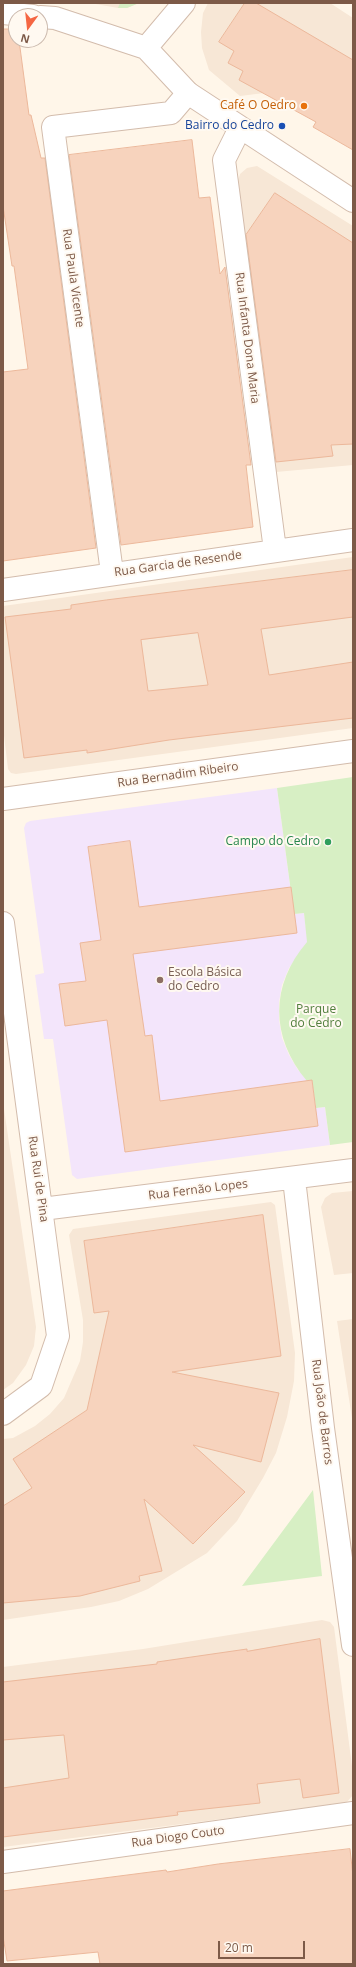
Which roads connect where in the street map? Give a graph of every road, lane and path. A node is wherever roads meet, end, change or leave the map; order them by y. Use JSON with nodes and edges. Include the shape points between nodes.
{"nodes":[{"id":1,"x":184,"y":3,"type":"edge"},
{"id":2,"x":48,"y":18,"type":"edge"},
{"id":3,"x":146,"y":48,"type":"junction"},
{"id":4,"x":188,"y":93,"type":"junction"},
{"id":5,"x":240,"y":128,"type":"junction"},
{"id":6,"x":353,"y":201,"type":"edge"},
{"id":7,"x":353,"y":540,"type":"edge"},
{"id":8,"x":275,"y":550,"type":"junction"},
{"id":9,"x":112,"y":573,"type":"junction"},
{"id":10,"x":3,"y":590,"type":"edge"},
{"id":11,"x":353,"y":751,"type":"edge"},
{"id":12,"x":3,"y":799,"type":"edge"},
{"id":13,"x":3,"y":923,"type":"edge"},
{"id":14,"x":8,"y":1007,"type":"edge"},
{"id":15,"x":353,"y":1170,"type":"edge"},
{"id":16,"x":294,"y":1179,"type":"junction"},
{"id":17,"x":42,"y":1209,"type":"junction"},
{"id":18,"x":3,"y":1414,"type":"edge"},
{"id":19,"x":350,"y":1599,"type":"edge"},
{"id":20,"x":353,"y":1645,"type":"edge"},
{"id":21,"x":353,"y":1813,"type":"edge"},
{"id":22,"x":3,"y":1862,"type":"edge"}],
"edges":[{"from":1,"to":3,"type":"street"},
{"from":2,"to":3,"type":"street"},
{"from":3,"to":4,"type":"street"},
{"from":4,"to":5,"type":"street"},
{"from":4,"to":9,"type":"street","name":"Rua Paula Vicente","via":[[172,113],[53,127]]},
{"from":5,"to":6,"type":"street"},
{"from":5,"to":8,"type":"street","name":"Rua Infanta Dona Maria","via":[[224,160]]},
{"from":7,"to":8,"type":"street","name":"Rua Garcia de Resende"},
{"from":8,"to":9,"type":"street","name":"Rua Garcia de Resende"},
{"from":9,"to":10,"type":"street","name":"Rua Garcia de Resende"},
{"from":11,"to":12,"type":"street","name":"Rua Bernadim Ribeiro"},
{"from":13,"to":14,"type":"street","name":"Rua Rui de Pina"},
{"from":14,"to":17,"type":"street","name":"Rua Rui de Pina"},
{"from":15,"to":16,"type":"street","name":"Rua Fernão Lopes"},
{"from":16,"to":17,"type":"street","name":"Rua Fernão Lopes"},
{"from":16,"to":19,"type":"street","name":"Rua João de Barros","via":[[323,1428]]},
{"from":17,"to":18,"type":"street","name":"Rua Rui de Pina","via":[[58,1336],[41,1386]]},
{"from":19,"to":20,"type":"street","name":"Rua João de Barros"},
{"from":21,"to":22,"type":"street","name":"Rua Diogo Couto"}]}
